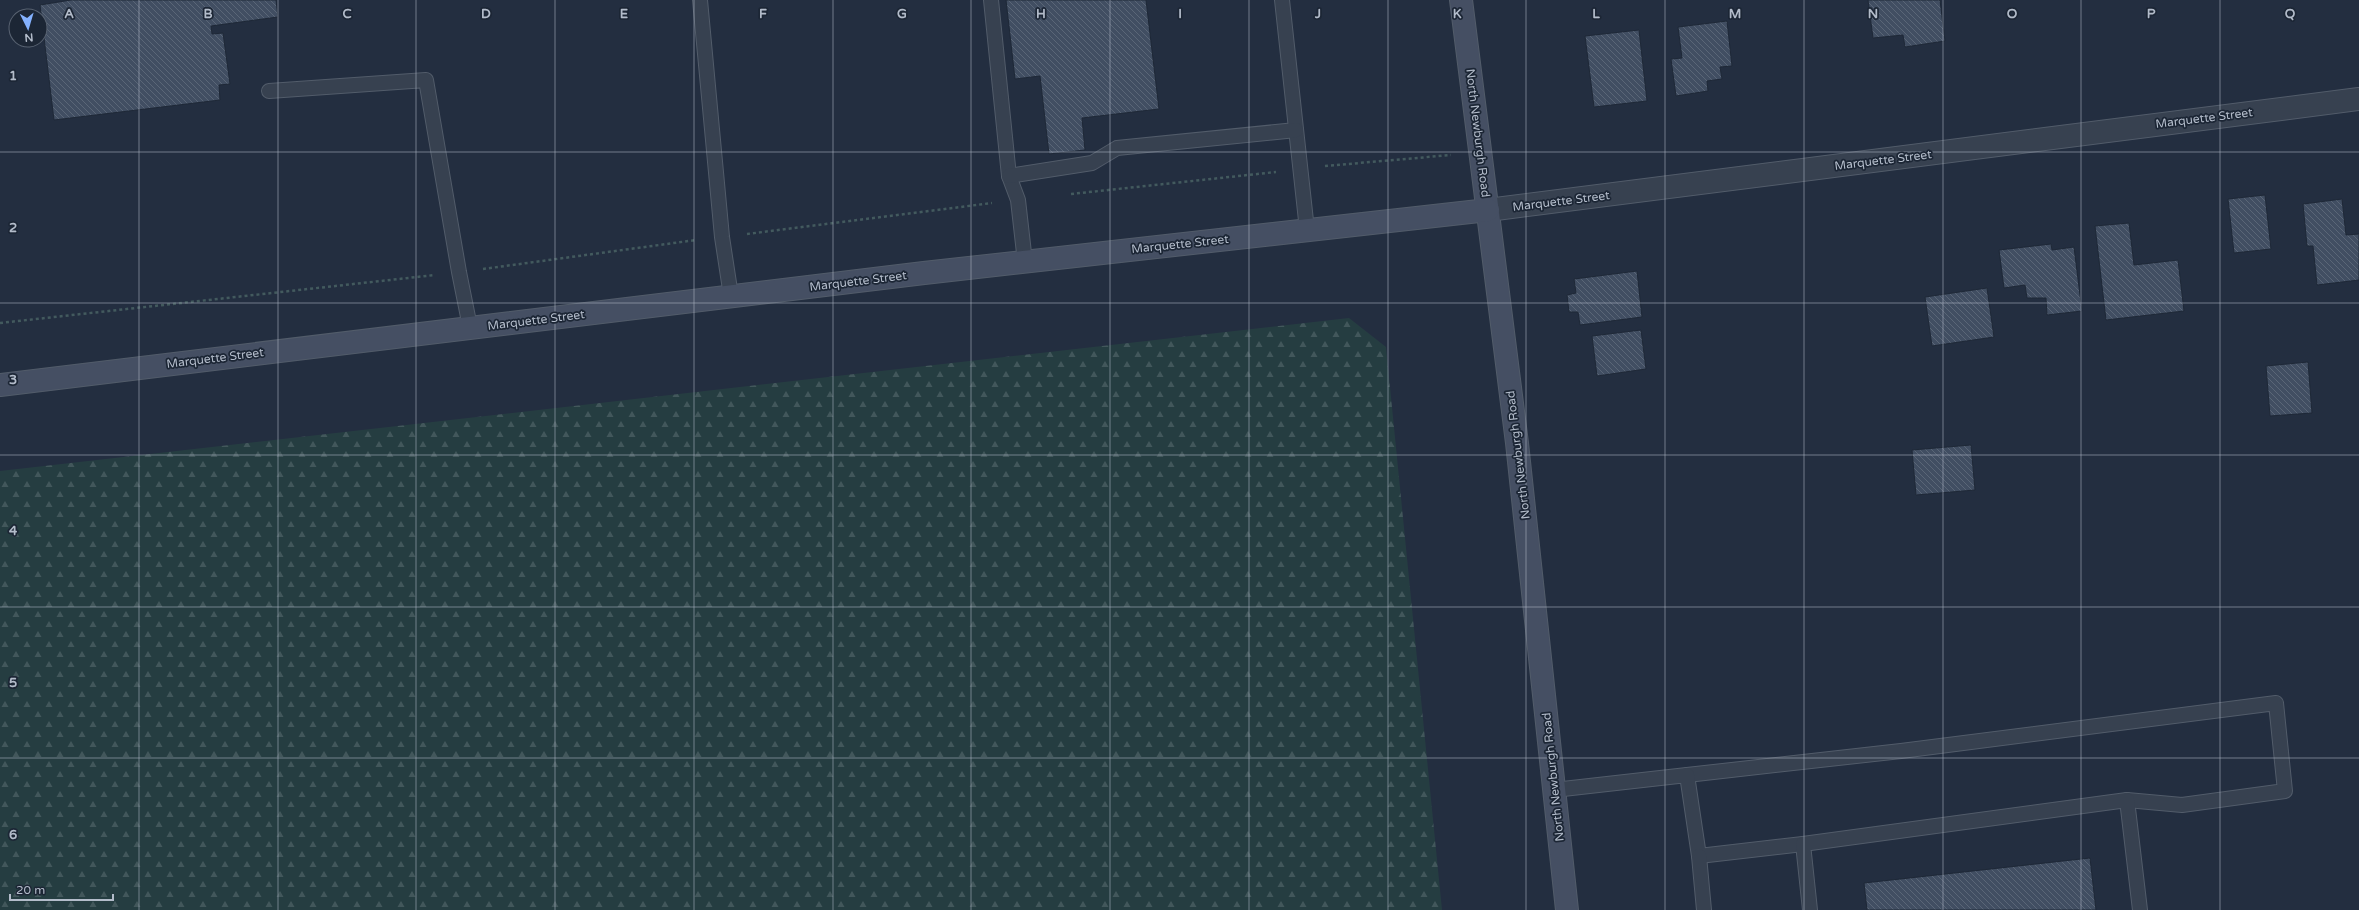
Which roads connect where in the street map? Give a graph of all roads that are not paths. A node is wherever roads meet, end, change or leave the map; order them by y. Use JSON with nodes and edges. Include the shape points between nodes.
{"nodes":[{"id":1,"x":700,"y":0,"type":"edge"},
{"id":2,"x":991,"y":0,"type":"edge"},
{"id":3,"x":1282,"y":0,"type":"edge"},
{"id":4,"x":1462,"y":0,"type":"edge"},
{"id":5,"x":269,"y":91,"type":"dead end"},
{"id":6,"x":2359,"y":98,"type":"edge"},
{"id":7,"x":1296,"y":130,"type":"junction"},
{"id":8,"x":1009,"y":176,"type":"junction"},
{"id":9,"x":1488,"y":210,"type":"junction"},
{"id":10,"x":1307,"y":230,"type":"junction"},
{"id":11,"x":1025,"y":262,"type":"junction"},
{"id":12,"x":731,"y":296,"type":"junction"},
{"id":13,"x":470,"y":327,"type":"junction"},
{"id":14,"x":0,"y":384,"type":"edge"},
{"id":15,"x":1687,"y":775,"type":"junction"},
{"id":16,"x":1554,"y":790,"type":"junction"},
{"id":17,"x":2127,"y":800,"type":"junction"},
{"id":18,"x":1803,"y":844,"type":"junction"},
{"id":19,"x":1698,"y":856,"type":"junction"},
{"id":20,"x":1567,"y":910,"type":"edge"},
{"id":21,"x":1704,"y":910,"type":"edge"},
{"id":22,"x":1810,"y":910,"type":"edge"},
{"id":23,"x":2140,"y":910,"type":"edge"}],
"edges":[{"from":1,"to":12,"type":"lane","via":[[722,237]]},
{"from":2,"to":8,"type":"lane"},
{"from":3,"to":7,"type":"lane"},
{"from":4,"to":9,"type":"street","name":"North Newburgh Road"},
{"from":5,"to":13,"type":"lane","via":[[426,80]]},
{"from":6,"to":9,"type":"street","name":"Marquette Street"},
{"from":7,"to":8,"type":"lane","via":[[1117,148],[1092,163]]},
{"from":7,"to":10,"type":"lane"},
{"from":8,"to":11,"type":"lane","via":[[1018,200]]},
{"from":9,"to":10,"type":"street","name":"Marquette Street"},
{"from":9,"to":16,"type":"street","name":"North Newburgh Road","via":[[1517,443]]},
{"from":10,"to":11,"type":"street","name":"Marquette Street"},
{"from":11,"to":12,"type":"street","name":"Marquette Street"},
{"from":12,"to":13,"type":"street","name":"Marquette Street"},
{"from":13,"to":14,"type":"street","name":"Marquette Street"},
{"from":15,"to":16,"type":"lane"},
{"from":15,"to":17,"type":"lane","via":[[1901,751],[2276,703],[2285,791],[2182,805]]},
{"from":15,"to":19,"type":"lane"},
{"from":16,"to":20,"type":"street","name":"North Newburgh Road"},
{"from":17,"to":18,"type":"lane"},
{"from":17,"to":23,"type":"lane"},
{"from":18,"to":19,"type":"lane"},
{"from":18,"to":22,"type":"lane"},
{"from":19,"to":21,"type":"lane"}]}
